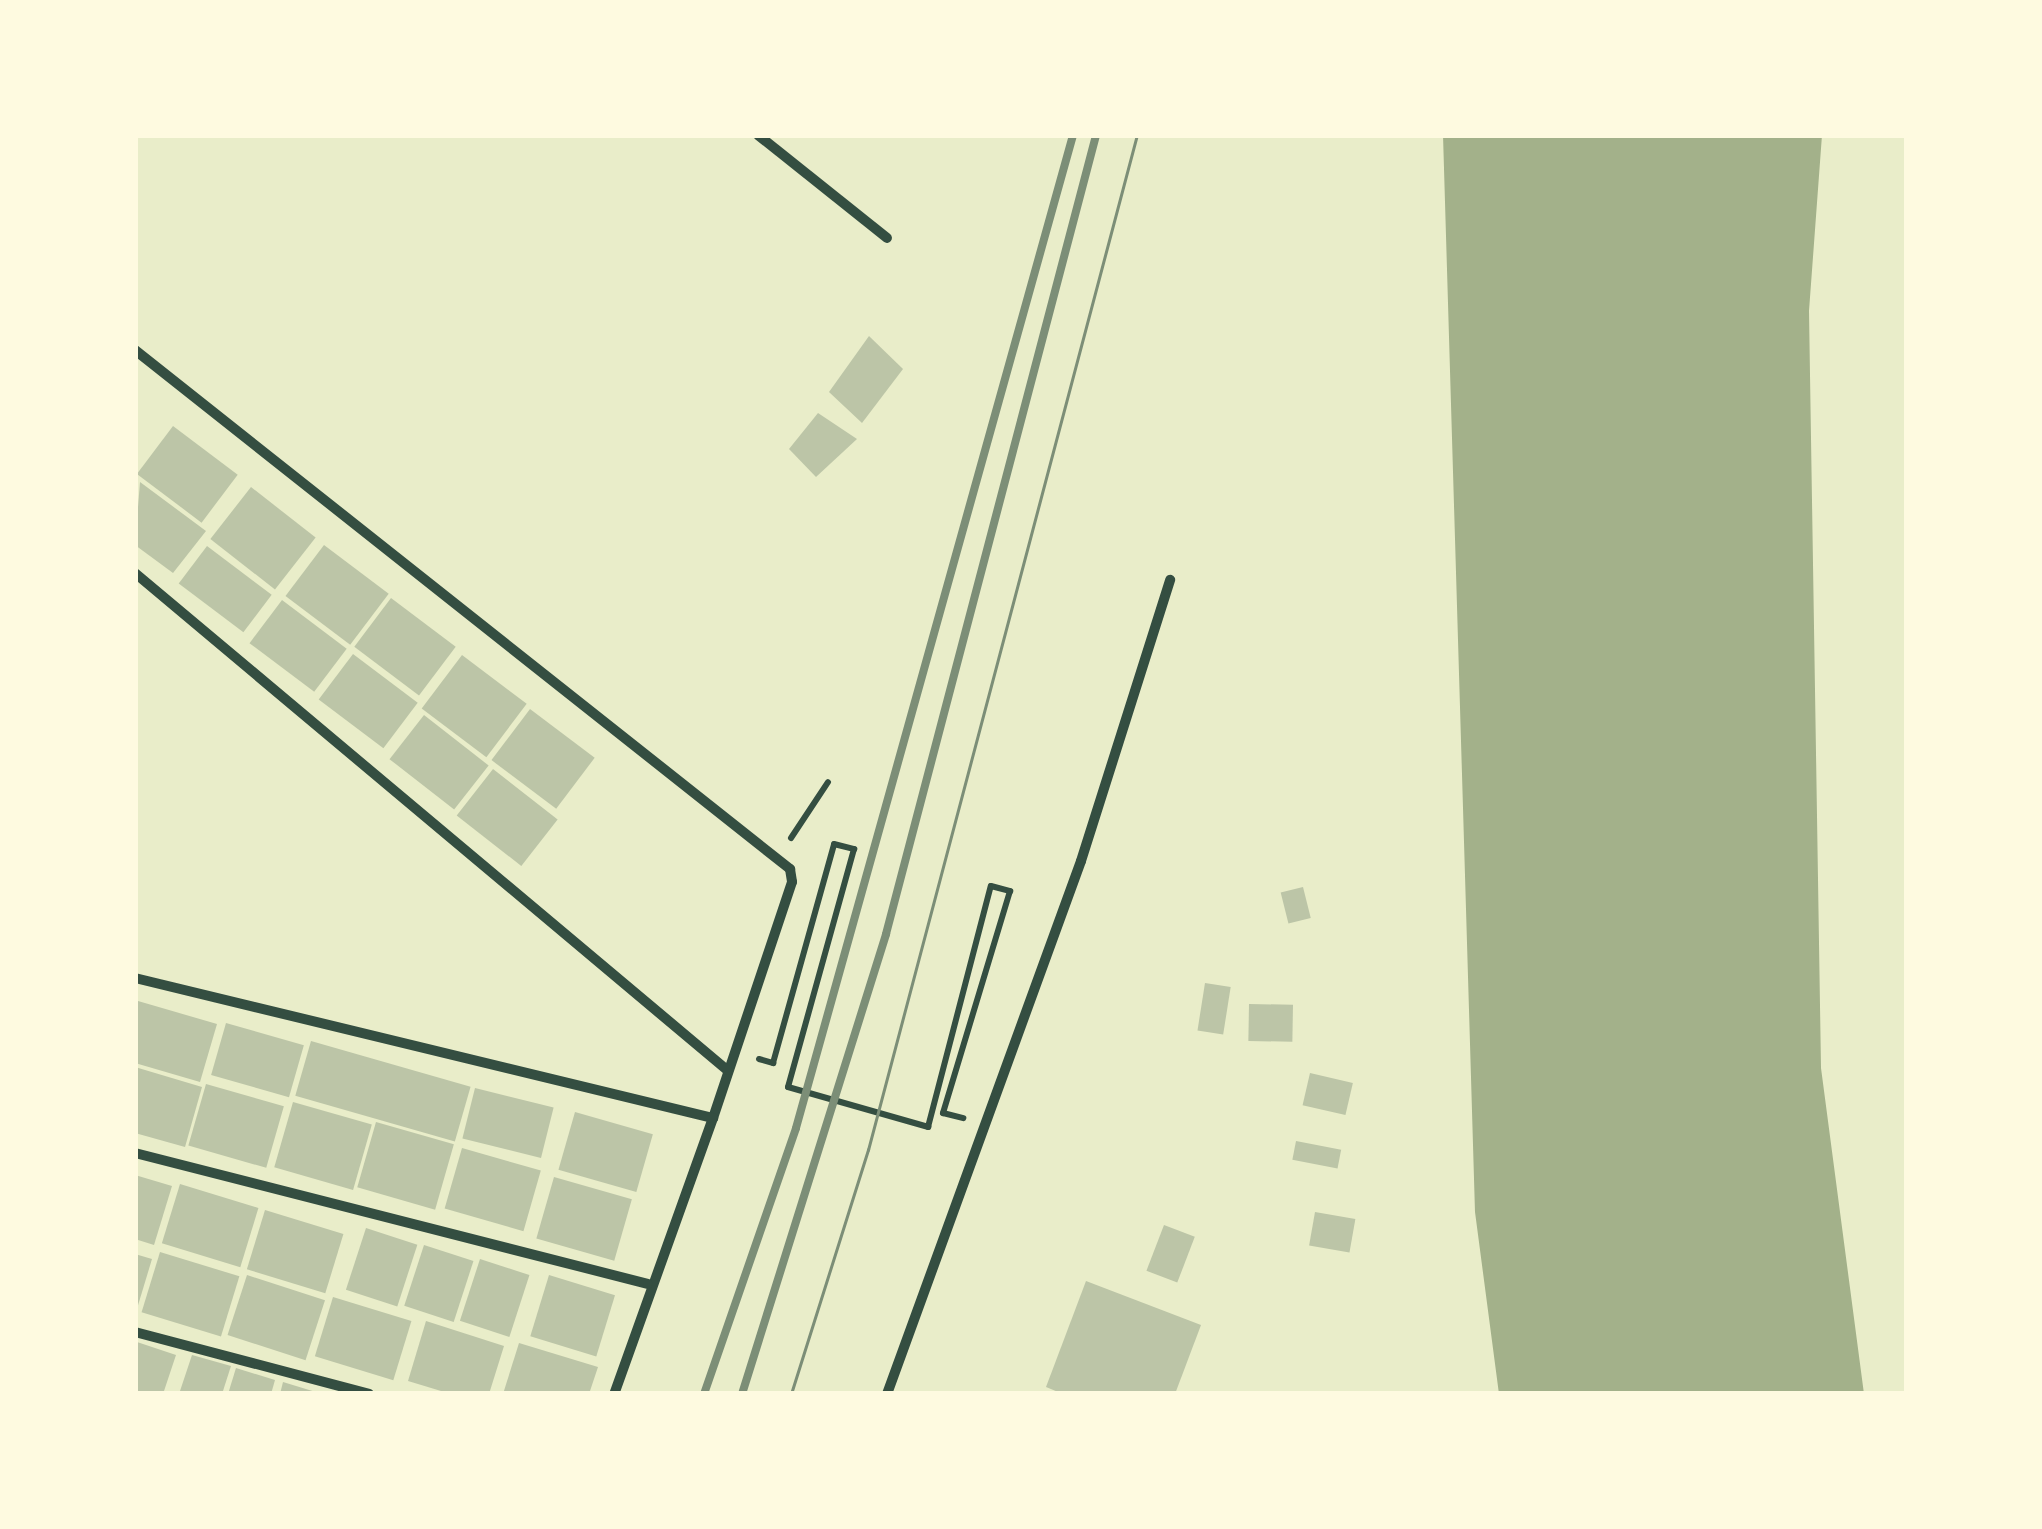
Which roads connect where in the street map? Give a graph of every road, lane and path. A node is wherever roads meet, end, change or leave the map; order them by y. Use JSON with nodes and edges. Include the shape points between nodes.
{"nodes":[{"id":1,"x":758,"y":135,"type":"edge"},
{"id":2,"x":887,"y":238,"type":"dead end"},
{"id":3,"x":135,"y":350,"type":"edge"},
{"id":4,"x":135,"y":573,"type":"edge"},
{"id":5,"x":1170,"y":580,"type":"dead end"},
{"id":6,"x":828,"y":782,"type":"dead end"},
{"id":7,"x":776,"y":860,"type":"junction"},
{"id":8,"x":135,"y":978,"type":"edge"},
{"id":9,"x":773,"y":1063,"type":"dead end"},
{"id":10,"x":726,"y":1070,"type":"junction"},
{"id":11,"x":943,"y":1113,"type":"dead end"},
{"id":12,"x":713,"y":1118,"type":"junction"},
{"id":13,"x":135,"y":1153,"type":"edge"},
{"id":14,"x":648,"y":1284,"type":"junction"},
{"id":15,"x":135,"y":1332,"type":"edge"},
{"id":16,"x":370,"y":1394,"type":"edge"},
{"id":17,"x":614,"y":1394,"type":"edge"},
{"id":18,"x":888,"y":1394,"type":"edge"}],
"edges":[{"from":1,"to":2,"type":"street"},
{"from":3,"to":7,"type":"street"},
{"from":4,"to":10,"type":"street"},
{"from":5,"to":18,"type":"street","via":[[1081,860]]},
{"from":6,"to":7,"type":"path"},
{"from":7,"to":10,"type":"street","via":[[790,870],[792,882]]},
{"from":8,"to":12,"type":"street"},
{"from":9,"to":11,"type":"path","via":[[834,844],[854,849],[788,1086],[928,1128],[991,886],[1010,890]]},
{"from":10,"to":12,"type":"street"},
{"from":12,"to":14,"type":"street"},
{"from":13,"to":14,"type":"street"},
{"from":14,"to":17,"type":"street"},
{"from":15,"to":16,"type":"street"}]}
